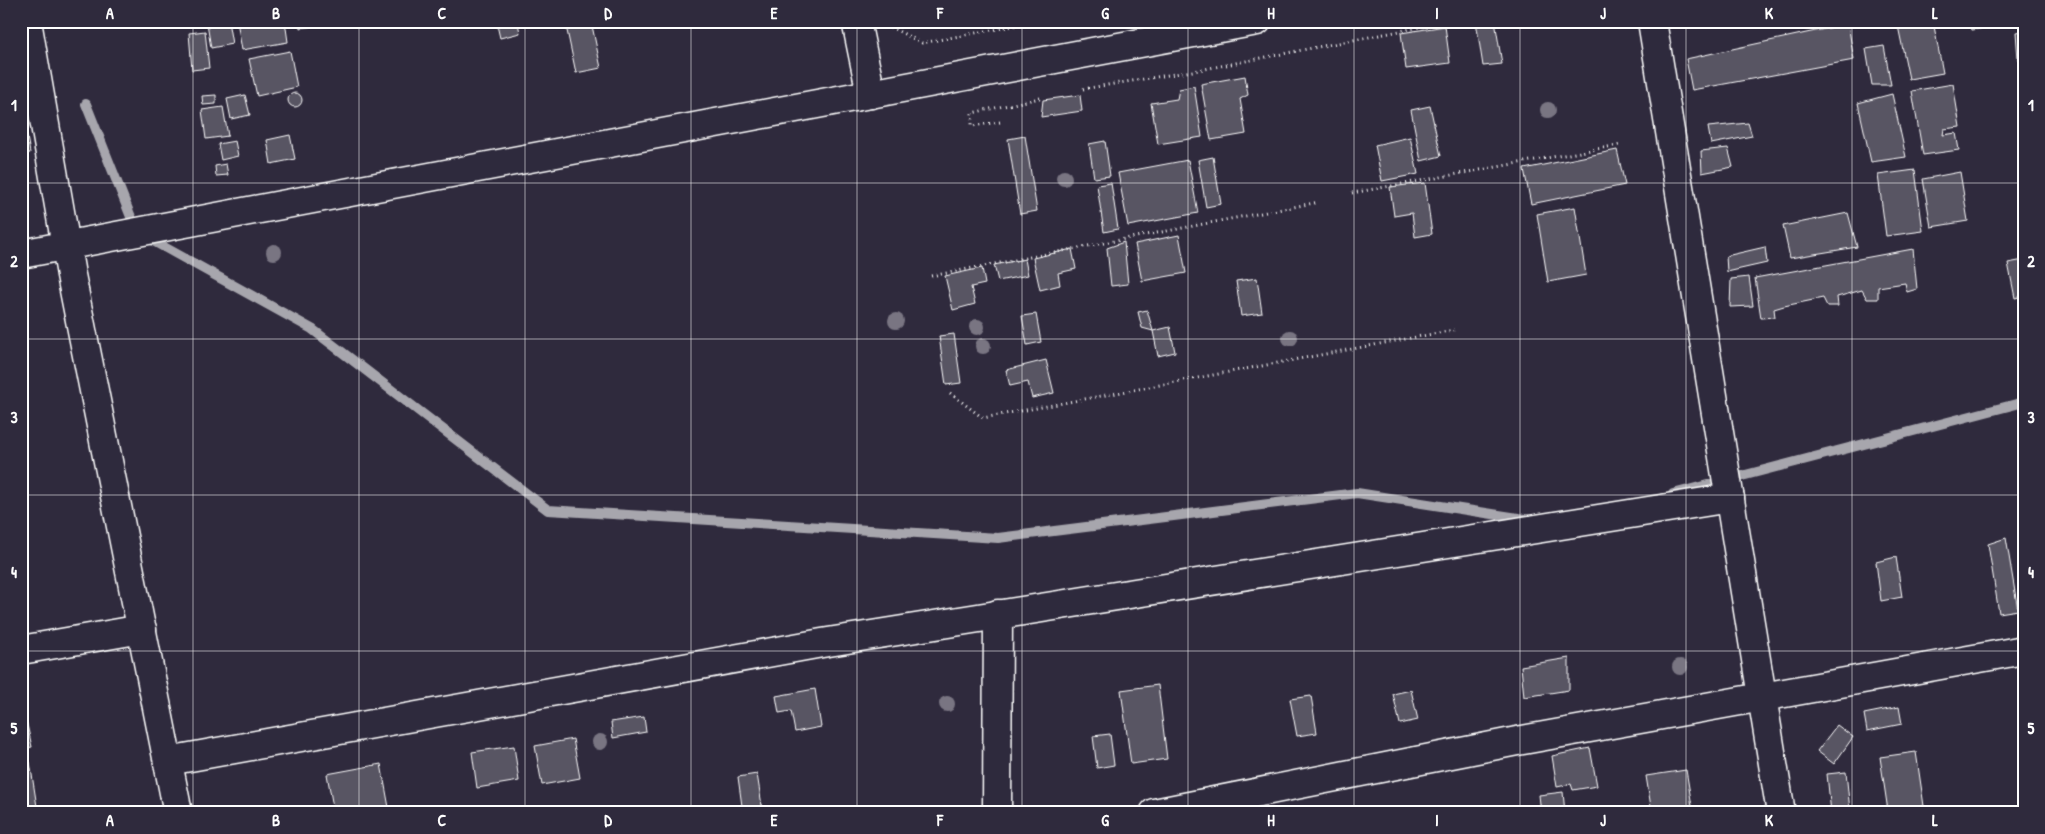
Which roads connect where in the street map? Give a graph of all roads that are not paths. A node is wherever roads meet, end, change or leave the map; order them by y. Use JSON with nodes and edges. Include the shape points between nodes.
{"nodes":[{"id":1,"x":27,"y":21,"type":"edge"},
{"id":2,"x":856,"y":21,"type":"edge"},
{"id":3,"x":1257,"y":21,"type":"edge"},
{"id":4,"x":1652,"y":21,"type":"edge"},
{"id":5,"x":871,"y":94,"type":"junction"},
{"id":6,"x":66,"y":245,"type":"junction"},
{"id":7,"x":21,"y":254,"type":"edge"},
{"id":8,"x":1730,"y":498,"type":"junction"},
{"id":9,"x":998,"y":614,"type":"junction"},
{"id":10,"x":142,"y":629,"type":"junction"},
{"id":11,"x":21,"y":650,"type":"edge"},
{"id":12,"x":2024,"y":650,"type":"edge"},
{"id":13,"x":1762,"y":696,"type":"junction"},
{"id":14,"x":168,"y":761,"type":"junction"},
{"id":15,"x":178,"y":813,"type":"edge"},
{"id":16,"x":997,"y":813,"type":"edge"},
{"id":17,"x":1154,"y":813,"type":"edge"},
{"id":18,"x":1781,"y":813,"type":"edge"}],
"edges":[{"from":1,"to":6,"type":"street"},
{"from":2,"to":5,"type":"street"},
{"from":3,"to":5,"type":"street"},
{"from":4,"to":8,"type":"street"},
{"from":5,"to":6,"type":"street"},
{"from":6,"to":7,"type":"street"},
{"from":6,"to":10,"type":"street"},
{"from":8,"to":9,"type":"street"},
{"from":8,"to":13,"type":"street"},
{"from":9,"to":14,"type":"street"},
{"from":9,"to":16,"type":"street"},
{"from":10,"to":11,"type":"street"},
{"from":10,"to":14,"type":"street"},
{"from":12,"to":13,"type":"street"},
{"from":13,"to":17,"type":"street"},
{"from":13,"to":18,"type":"street"},
{"from":14,"to":15,"type":"street"}]}
